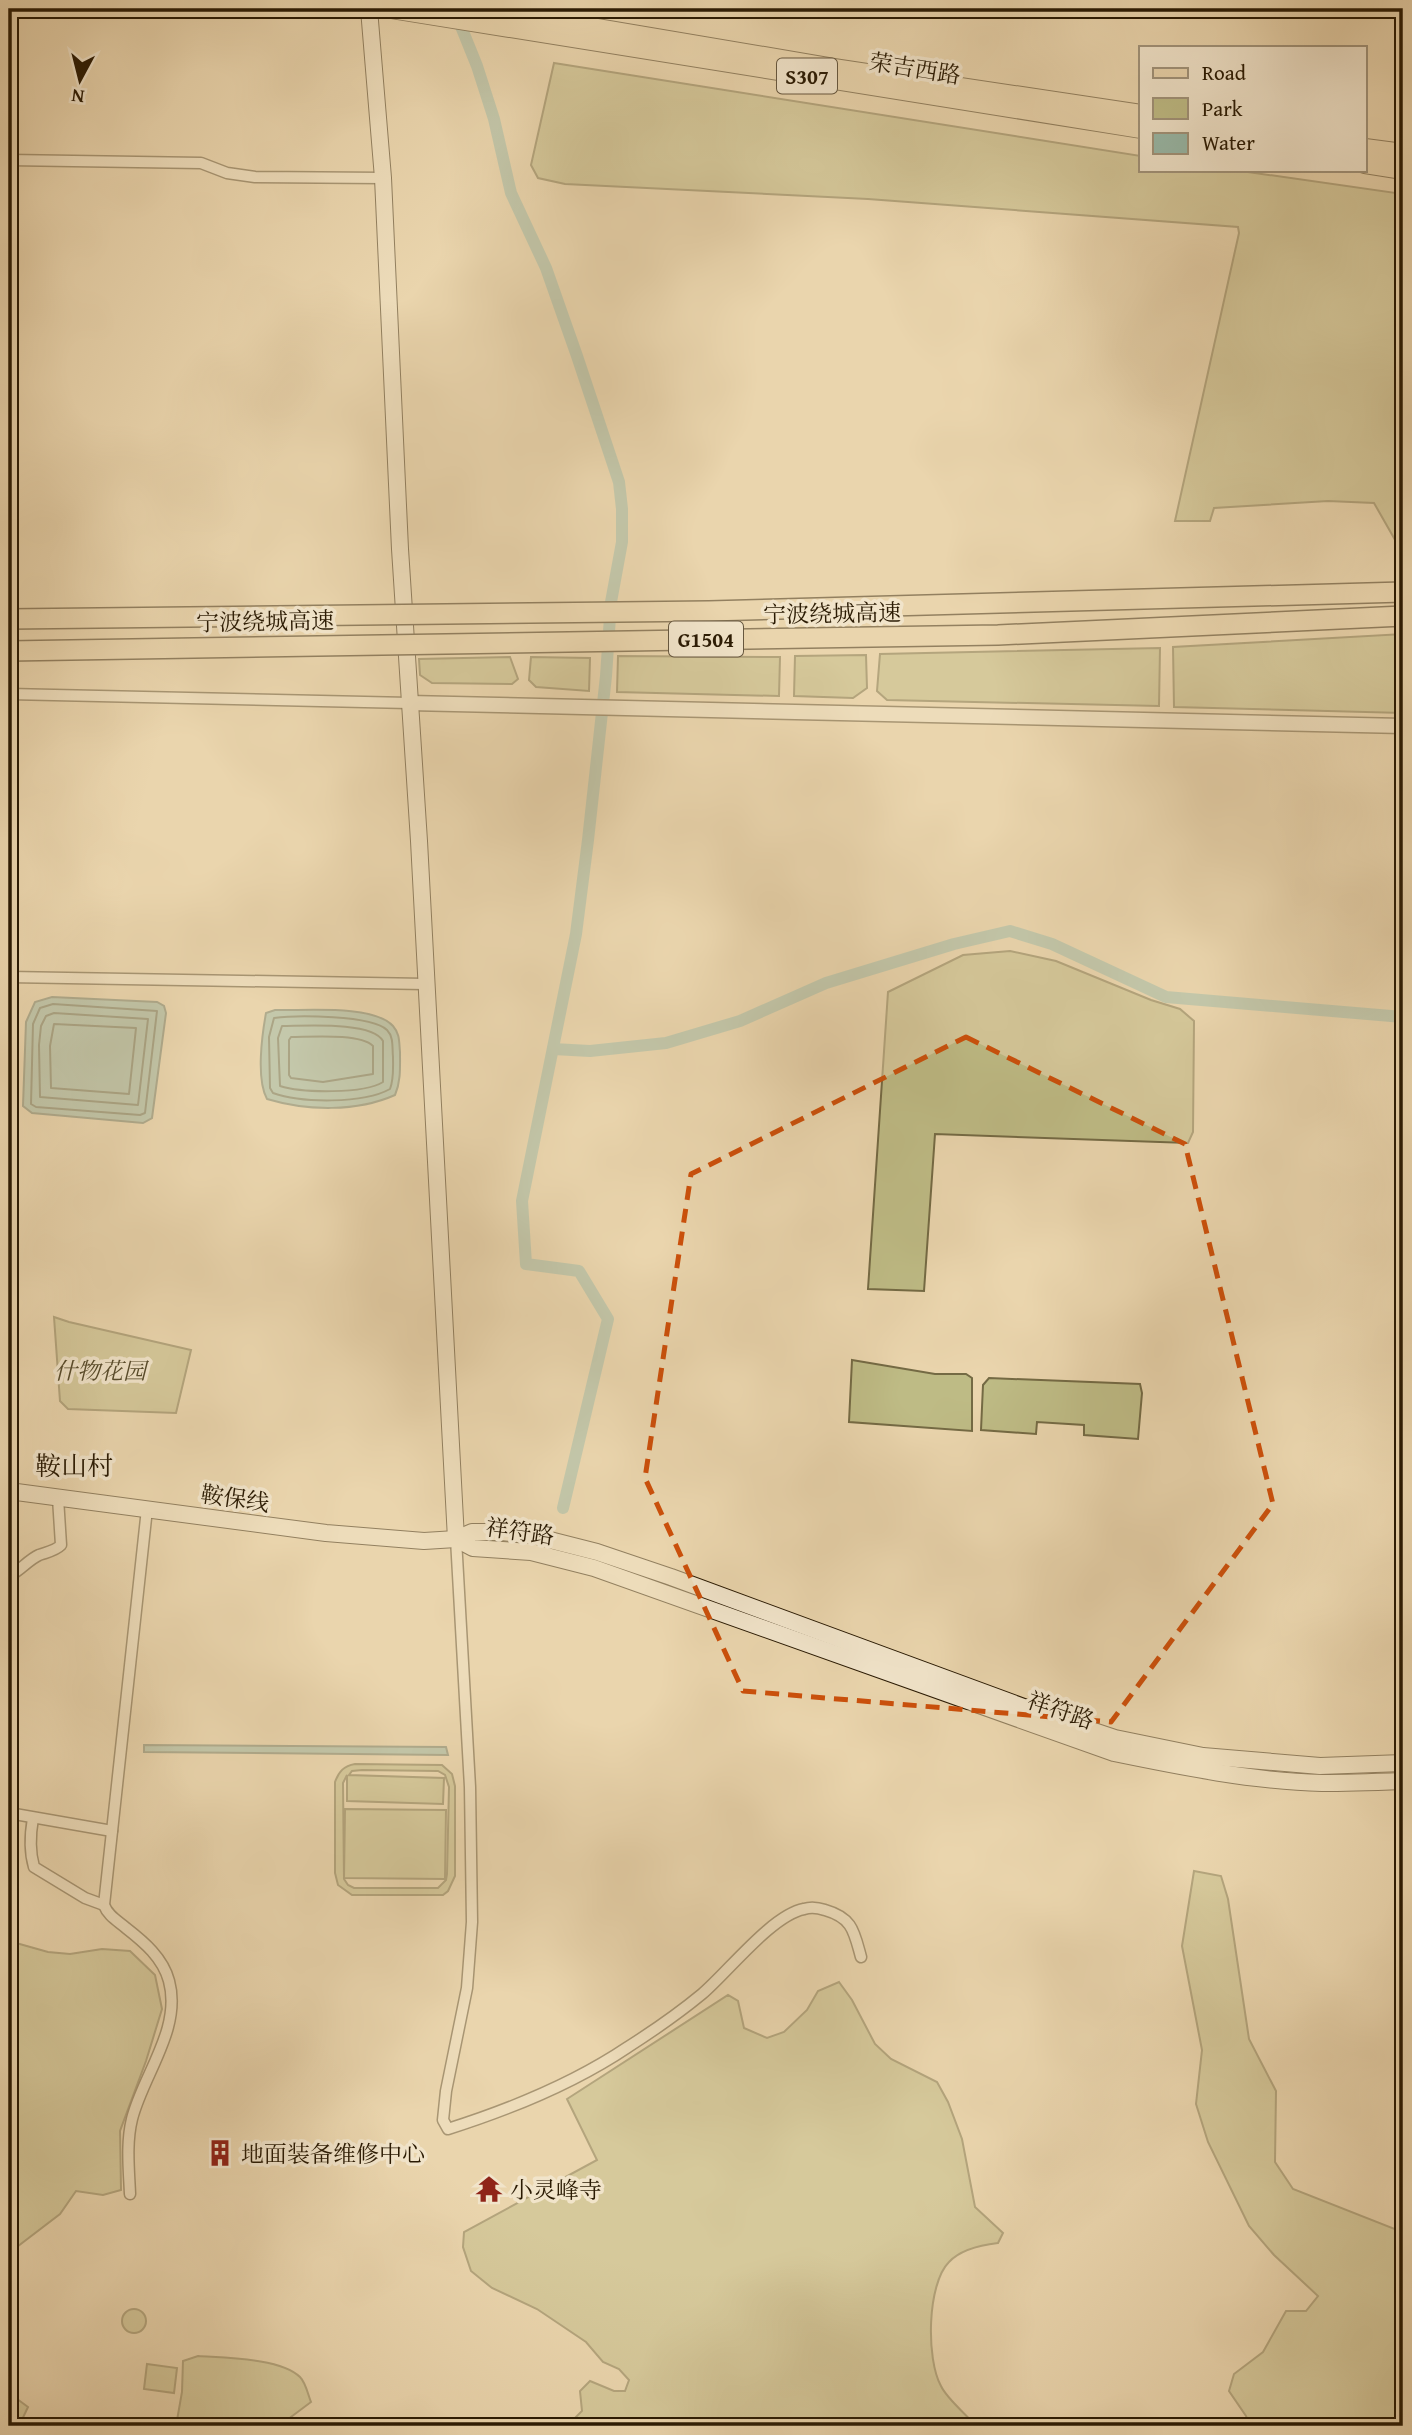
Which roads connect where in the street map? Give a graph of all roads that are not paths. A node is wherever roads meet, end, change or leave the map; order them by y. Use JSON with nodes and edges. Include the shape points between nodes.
{"nodes":[{"id":1,"x":369,"y":9,"type":"edge"},
{"id":2,"x":391,"y":9,"type":"edge"},
{"id":3,"x":479,"y":15,"type":"edge"},
{"id":4,"x":1139,"y":114,"type":"edge"},
{"id":5,"x":1139,"y":129,"type":"edge"},
{"id":6,"x":1366,"y":148,"type":"edge"},
{"id":7,"x":1403,"y":153,"type":"edge"},
{"id":8,"x":9,"y":160,"type":"edge"},
{"id":9,"x":1366,"y":164,"type":"edge"},
{"id":10,"x":1403,"y":170,"type":"edge"},
{"id":11,"x":383,"y":178,"type":"junction"},
{"id":12,"x":1403,"y":593,"type":"edge"},
{"id":13,"x":1403,"y":616,"type":"edge"},
{"id":14,"x":9,"y":619,"type":"edge"},
{"id":15,"x":9,"y":651,"type":"edge"},
{"id":16,"x":9,"y":694,"type":"edge"},
{"id":17,"x":409,"y":703,"type":"junction"},
{"id":18,"x":1403,"y":726,"type":"edge"},
{"id":19,"x":9,"y":977,"type":"edge"},
{"id":20,"x":425,"y":984,"type":"junction"},
{"id":21,"x":9,"y":1491,"type":"edge"},
{"id":22,"x":58,"y":1498,"type":"junction"},
{"id":23,"x":147,"y":1509,"type":"junction"},
{"id":24,"x":456,"y":1539,"type":"junction"},
{"id":25,"x":9,"y":1576,"type":"edge"},
{"id":26,"x":1403,"y":1763,"type":"edge"},
{"id":27,"x":1403,"y":1781,"type":"edge"},
{"id":28,"x":9,"y":1813,"type":"edge"},
{"id":29,"x":33,"y":1818,"type":"junction"},
{"id":30,"x":112,"y":1831,"type":"junction"},
{"id":31,"x":104,"y":1905,"type":"junction"},
{"id":32,"x":861,"y":1957,"type":"dead end"},
{"id":33,"x":130,"y":2194,"type":"dead end"}],
"edges":[{"from":1,"to":11,"type":"main road"},
{"from":2,"to":3,"type":"main road","name":"荣吉西路","number":"S307","via":[[447,18]]},
{"from":3,"to":4,"type":"main road","name":"荣吉西路","number":"S307"},
{"from":3,"to":5,"type":"main road","name":"荣吉西路","number":"S307"},
{"from":6,"to":7,"type":"main road"},
{"from":8,"to":11,"type":"street","via":[[201,163],[255,177]]},
{"from":9,"to":10,"type":"main road"},
{"from":11,"to":17,"type":"main road"},
{"from":12,"to":14,"type":"highway","name":"宁波绕城高速","number":"G1504","bridge":true,"via":[[709,611]]},
{"from":13,"to":15,"type":"highway","name":"宁波绕城高速","number":"G1504","bridge":true,"via":[[984,635]]},
{"from":16,"to":17,"type":"street"},
{"from":17,"to":18,"type":"street"},
{"from":17,"to":20,"type":"main road"},
{"from":19,"to":20,"type":"street"},
{"from":20,"to":24,"type":"main road"},
{"from":21,"to":22,"type":"main road","name":"鞍保线"},
{"from":22,"to":23,"type":"main road","name":"鞍保线"},
{"from":22,"to":25,"type":"street","via":[[61,1545]]},
{"from":23,"to":24,"type":"main road","name":"鞍保线","via":[[326,1533]]},
{"from":23,"to":30,"type":"street"},
{"from":24,"to":26,"type":"main road","name":"祥符路","via":[[472,1532],[502,1532],[597,1552],[1115,1738],[1203,1756],[1320,1766]]},
{"from":24,"to":27,"type":"main road","name":"祥符路","via":[[473,1548],[531,1552],[594,1568],[1114,1753],[1249,1777],[1321,1783]]},
{"from":24,"to":32,"type":"street","via":[[471,1787],[471,1922],[467,1988],[446,2091],[443,2120],[448,2129],[503,2111],[627,2048],[702,1994],[785,1917],[803,1909],[819,1908],[848,1922]]},
{"from":28,"to":29,"type":"street"},
{"from":29,"to":30,"type":"street"},
{"from":29,"to":31,"type":"street","via":[[34,1867]]},
{"from":30,"to":31,"type":"street"},
{"from":31,"to":33,"type":"street","via":[[107,1913],[156,1956],[170,1984],[171,2012],[130,2130]]}]}
